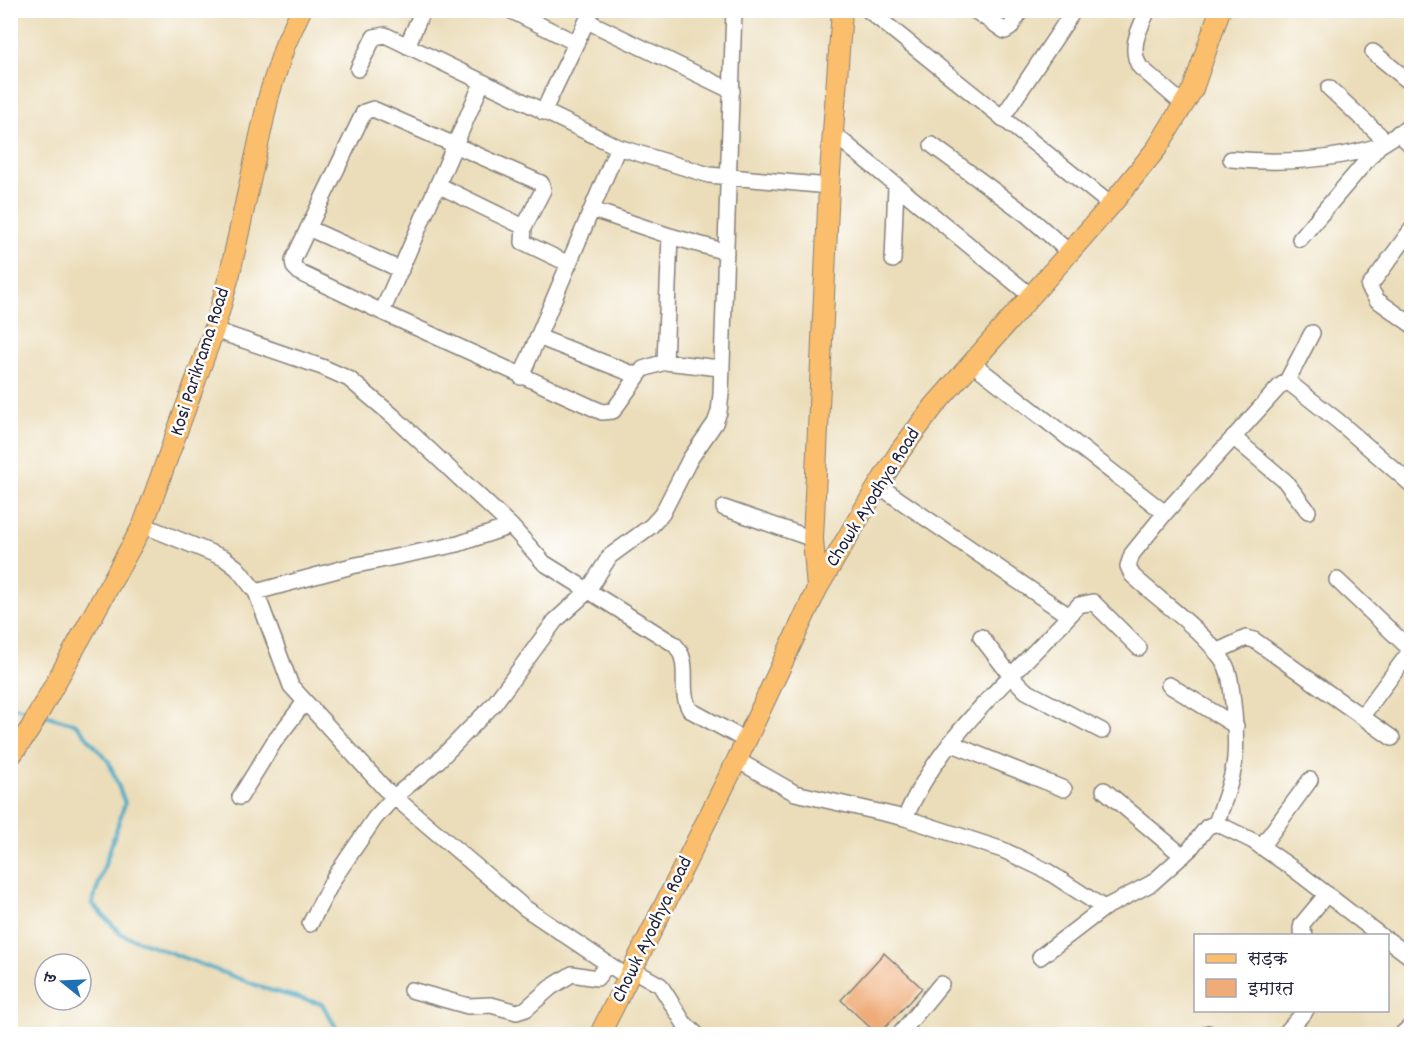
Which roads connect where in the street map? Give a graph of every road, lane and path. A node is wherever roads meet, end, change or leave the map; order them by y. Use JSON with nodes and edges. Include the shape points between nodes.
{"nodes":[{"id":1,"x":301,"y":10,"type":"edge"},
{"id":2,"x":423,"y":10,"type":"edge"},
{"id":3,"x":510,"y":10,"type":"edge"},
{"id":4,"x":734,"y":10,"type":"edge"},
{"id":5,"x":842,"y":10,"type":"edge"},
{"id":6,"x":868,"y":10,"type":"edge"},
{"id":7,"x":975,"y":10,"type":"edge"},
{"id":8,"x":1021,"y":10,"type":"edge"},
{"id":9,"x":1074,"y":10,"type":"edge"},
{"id":10,"x":1148,"y":10,"type":"edge"},
{"id":11,"x":1220,"y":10,"type":"edge"},
{"id":12,"x":590,"y":16,"type":"edge"},
{"id":13,"x":576,"y":43,"type":"junction"},
{"id":14,"x":406,"y":46,"type":"junction"},
{"id":15,"x":1373,"y":52,"type":"dead end"},
{"id":16,"x":358,"y":69,"type":"dead end"},
{"id":17,"x":482,"y":83,"type":"junction"},
{"id":18,"x":1412,"y":84,"type":"edge"},
{"id":19,"x":1329,"y":88,"type":"dead end"},
{"id":20,"x":732,"y":91,"type":"junction"},
{"id":21,"x":1184,"y":105,"type":"junction"},
{"id":22,"x":543,"y":112,"type":"junction"},
{"id":23,"x":1002,"y":118,"type":"junction"},
{"id":24,"x":1412,"y":125,"type":"edge"},
{"id":25,"x":835,"y":135,"type":"junction"},
{"id":26,"x":1388,"y":140,"type":"junction"},
{"id":27,"x":456,"y":144,"type":"junction"},
{"id":28,"x":932,"y":145,"type":"dead end"},
{"id":29,"x":1412,"y":146,"type":"edge"},
{"id":30,"x":618,"y":147,"type":"junction"},
{"id":31,"x":1231,"y":159,"type":"dead end"},
{"id":32,"x":730,"y":176,"type":"junction"},
{"id":33,"x":438,"y":185,"type":"junction"},
{"id":34,"x":896,"y":185,"type":"junction"},
{"id":35,"x":829,"y":186,"type":"junction"},
{"id":36,"x":1111,"y":204,"type":"junction"},
{"id":37,"x":593,"y":210,"type":"junction"},
{"id":38,"x":524,"y":227,"type":"junction"},
{"id":39,"x":308,"y":228,"type":"junction"},
{"id":40,"x":1412,"y":229,"type":"edge"},
{"id":41,"x":670,"y":236,"type":"junction"},
{"id":42,"x":1300,"y":239,"type":"dead end"},
{"id":43,"x":726,"y":252,"type":"junction"},
{"id":44,"x":1070,"y":253,"type":"junction"},
{"id":45,"x":893,"y":260,"type":"dead end"},
{"id":46,"x":569,"y":264,"type":"junction"},
{"id":47,"x":401,"y":270,"type":"junction"},
{"id":48,"x":1031,"y":296,"type":"junction"},
{"id":49,"x":382,"y":312,"type":"junction"},
{"id":50,"x":1412,"y":325,"type":"edge"},
{"id":51,"x":214,"y":330,"type":"junction"},
{"id":52,"x":1312,"y":333,"type":"dead end"},
{"id":53,"x":538,"y":337,"type":"junction"},
{"id":54,"x":665,"y":362,"type":"junction"},
{"id":55,"x":972,"y":363,"type":"junction"},
{"id":56,"x":720,"y":368,"type":"junction"},
{"id":57,"x":638,"y":376,"type":"junction"},
{"id":58,"x":521,"y":377,"type":"junction"},
{"id":59,"x":1287,"y":381,"type":"junction"},
{"id":60,"x":1233,"y":437,"type":"junction"},
{"id":61,"x":1412,"y":485,"type":"edge"},
{"id":62,"x":879,"y":486,"type":"junction"},
{"id":63,"x":724,"y":508,"type":"dead end"},
{"id":64,"x":1308,"y":511,"type":"dead end"},
{"id":65,"x":1165,"y":513,"type":"junction"},
{"id":66,"x":143,"y":525,"type":"junction"},
{"id":67,"x":511,"y":526,"type":"junction"},
{"id":68,"x":813,"y":539,"type":"junction"},
{"id":69,"x":1337,"y":580,"type":"dead end"},
{"id":70,"x":817,"y":589,"type":"junction"},
{"id":71,"x":256,"y":592,"type":"junction"},
{"id":72,"x":587,"y":592,"type":"junction"},
{"id":73,"x":1069,"y":616,"type":"junction"},
{"id":74,"x":981,"y":637,"type":"dead end"},
{"id":75,"x":1139,"y":648,"type":"dead end"},
{"id":76,"x":1411,"y":650,"type":"edge"},
{"id":77,"x":1216,"y":652,"type":"junction"},
{"id":78,"x":1011,"y":676,"type":"junction"},
{"id":79,"x":1169,"y":685,"type":"dead end"},
{"id":80,"x":304,"y":702,"type":"junction"},
{"id":81,"x":1362,"y":716,"type":"junction"},
{"id":82,"x":1236,"y":726,"type":"junction"},
{"id":83,"x":1102,"y":731,"type":"dead end"},
{"id":84,"x":1392,"y":738,"type":"dead end"},
{"id":85,"x":745,"y":740,"type":"junction"},
{"id":86,"x":950,"y":743,"type":"junction"},
{"id":87,"x":10,"y":757,"type":"edge"},
{"id":88,"x":737,"y":760,"type":"junction"},
{"id":89,"x":1310,"y":780,"type":"dead end"},
{"id":90,"x":1065,"y":789,"type":"dead end"},
{"id":91,"x":1104,"y":790,"type":"dead end"},
{"id":92,"x":240,"y":797,"type":"dead end"},
{"id":93,"x":394,"y":797,"type":"junction"},
{"id":94,"x":906,"y":818,"type":"junction"},
{"id":95,"x":1216,"y":823,"type":"junction"},
{"id":96,"x":1262,"y":847,"type":"junction"},
{"id":97,"x":1183,"y":856,"type":"junction"},
{"id":98,"x":1327,"y":894,"type":"junction"},
{"id":99,"x":1104,"y":908,"type":"junction"},
{"id":100,"x":310,"y":924,"type":"dead end"},
{"id":101,"x":1304,"y":934,"type":"edge"},
{"id":102,"x":1378,"y":934,"type":"edge"},
{"id":103,"x":1389,"y":941,"type":"edge"},
{"id":104,"x":1040,"y":957,"type":"dead end"},
{"id":105,"x":1411,"y":958,"type":"edge"},
{"id":106,"x":608,"y":964,"type":"junction"},
{"id":107,"x":631,"y":974,"type":"junction"},
{"id":108,"x":941,"y":984,"type":"dead end"},
{"id":109,"x":411,"y":990,"type":"dead end"},
{"id":110,"x":1305,"y":1012,"type":"edge"},
{"id":111,"x":1412,"y":1025,"type":"edge"},
{"id":112,"x":600,"y":1035,"type":"edge"},
{"id":113,"x":696,"y":1035,"type":"edge"},
{"id":114,"x":900,"y":1035,"type":"edge"},
{"id":115,"x":1285,"y":1035,"type":"edge"},
{"id":116,"x":1402,"y":1035,"type":"edge"}],
"edges":[{"from":1,"to":51,"type":"main road","name":"Kosi Parikrama Road","via":[[269,95]]},
{"from":2,"to":14,"type":"street"},
{"from":3,"to":13,"type":"street"},
{"from":4,"to":20,"type":"street"},
{"from":5,"to":25,"type":"main road"},
{"from":6,"to":23,"type":"street"},
{"from":7,"to":8,"type":"street","via":[[1005,31]]},
{"from":9,"to":23,"type":"street"},
{"from":10,"to":21,"type":"street","via":[[1134,46],[1135,59]]},
{"from":11,"to":21,"type":"main road","name":"Chowk Ayodhya Road","via":[[1206,58]]},
{"from":12,"to":13,"type":"street"},
{"from":12,"to":20,"type":"street"},
{"from":13,"to":22,"type":"street"},
{"from":14,"to":16,"type":"street","via":[[385,35],[374,37]]},
{"from":14,"to":17,"type":"street"},
{"from":15,"to":18,"type":"street"},
{"from":17,"to":22,"type":"street"},
{"from":17,"to":27,"type":"street"},
{"from":19,"to":26,"type":"street"},
{"from":20,"to":32,"type":"street"},
{"from":21,"to":36,"type":"main road","name":"Chowk Ayodhya Road","via":[[1157,148]]},
{"from":22,"to":30,"type":"street"},
{"from":23,"to":36,"type":"street"},
{"from":24,"to":26,"type":"street"},
{"from":25,"to":34,"type":"street"},
{"from":25,"to":35,"type":"main road"},
{"from":26,"to":29,"type":"street"},
{"from":26,"to":31,"type":"street","via":[[1337,157],[1287,162]]},
{"from":26,"to":42,"type":"street"},
{"from":27,"to":33,"type":"street"},
{"from":27,"to":38,"type":"street","via":[[543,186]]},
{"from":27,"to":39,"type":"street","via":[[368,110]]},
{"from":28,"to":44,"type":"street","via":[[1027,215]]},
{"from":30,"to":32,"type":"street","via":[[709,175]]},
{"from":30,"to":37,"type":"street"},
{"from":32,"to":35,"type":"street"},
{"from":32,"to":43,"type":"street"},
{"from":33,"to":38,"type":"street"},
{"from":33,"to":47,"type":"street"},
{"from":34,"to":45,"type":"street"},
{"from":34,"to":48,"type":"street"},
{"from":35,"to":68,"type":"main road"},
{"from":36,"to":44,"type":"main road","name":"Chowk Ayodhya Road"},
{"from":37,"to":41,"type":"street"},
{"from":37,"to":46,"type":"street"},
{"from":38,"to":46,"type":"street","via":[[523,242]]},
{"from":39,"to":47,"type":"street"},
{"from":39,"to":49,"type":"street","via":[[294,255],[294,267]]},
{"from":40,"to":50,"type":"street","via":[[1369,287],[1377,300]]},
{"from":41,"to":43,"type":"street"},
{"from":41,"to":54,"type":"street"},
{"from":43,"to":56,"type":"street"},
{"from":44,"to":48,"type":"main road","name":"Chowk Ayodhya Road"},
{"from":46,"to":53,"type":"street"},
{"from":47,"to":49,"type":"street"},
{"from":48,"to":55,"type":"main road","name":"Chowk Ayodhya Road"},
{"from":49,"to":58,"type":"street"},
{"from":51,"to":66,"type":"main road","name":"Kosi Parikrama Road"},
{"from":51,"to":67,"type":"street","via":[[349,379]]},
{"from":52,"to":59,"type":"street"},
{"from":53,"to":57,"type":"street"},
{"from":53,"to":58,"type":"street"},
{"from":54,"to":56,"type":"street"},
{"from":54,"to":57,"type":"street","via":[[643,369]]},
{"from":55,"to":62,"type":"main road","name":"Chowk Ayodhya Road","via":[[928,414]]},
{"from":55,"to":65,"type":"street"},
{"from":56,"to":72,"type":"street","via":[[720,411],[690,459],[671,500],[651,526],[610,556]]},
{"from":57,"to":58,"type":"street","via":[[613,411],[608,412]]},
{"from":59,"to":60,"type":"street"},
{"from":59,"to":61,"type":"street"},
{"from":60,"to":64,"type":"street","via":[[1285,481]]},
{"from":60,"to":65,"type":"street"},
{"from":62,"to":70,"type":"main road","name":"Chowk Ayodhya Road"},
{"from":62,"to":73,"type":"street"},
{"from":63,"to":68,"type":"street"},
{"from":65,"to":77,"type":"street","via":[[1132,554],[1128,566],[1132,575]]},
{"from":66,"to":71,"type":"street","via":[[224,558],[251,582]]},
{"from":66,"to":87,"type":"main road","name":"Kosi Parikrama Road","via":[[30,729]]},
{"from":67,"to":71,"type":"street","via":[[458,544],[352,566]]},
{"from":67,"to":72,"type":"street","via":[[544,563]]},
{"from":68,"to":70,"type":"main road"},
{"from":69,"to":76,"type":"street"},
{"from":70,"to":85,"type":"main road","name":"Chowk Ayodhya Road"},
{"from":71,"to":80,"type":"street","via":[[284,672]]},
{"from":72,"to":85,"type":"street","via":[[681,652],[685,661],[685,701],[690,710]]},
{"from":72,"to":93,"type":"street","via":[[555,621],[494,704],[437,762]]},
{"from":73,"to":75,"type":"street","via":[[1079,605],[1093,602]]},
{"from":73,"to":78,"type":"street"},
{"from":74,"to":78,"type":"street"},
{"from":76,"to":81,"type":"street"},
{"from":77,"to":81,"type":"street","via":[[1246,638],[1254,640]]},
{"from":77,"to":82,"type":"street","via":[[1228,673]]},
{"from":78,"to":83,"type":"street","via":[[1039,700]]},
{"from":78,"to":86,"type":"street"},
{"from":79,"to":82,"type":"street"},
{"from":80,"to":92,"type":"street"},
{"from":80,"to":93,"type":"street"},
{"from":81,"to":84,"type":"street"},
{"from":82,"to":95,"type":"street","via":[[1233,781]]},
{"from":85,"to":88,"type":"main road","name":"Chowk Ayodhya Road"},
{"from":86,"to":90,"type":"street"},
{"from":86,"to":94,"type":"street","via":[[928,772]]},
{"from":88,"to":94,"type":"street","via":[[795,793]]},
{"from":88,"to":107,"type":"main road","name":"Chowk Ayodhya Road"},
{"from":89,"to":96,"type":"street"},
{"from":91,"to":97,"type":"street"},
{"from":93,"to":100,"type":"street","via":[[334,878]]},
{"from":93,"to":106,"type":"street","via":[[525,908]]},
{"from":94,"to":99,"type":"street","via":[[1004,850],[1047,871]]},
{"from":95,"to":96,"type":"street"},
{"from":95,"to":97,"type":"street","via":[[1207,827]]},
{"from":96,"to":98,"type":"street"},
{"from":97,"to":99,"type":"street","via":[[1152,883]]},
{"from":98,"to":101,"type":"street","via":[[1302,924]]},
{"from":98,"to":102,"type":"street"},
{"from":99,"to":104,"type":"street"},
{"from":103,"to":105,"type":"street"},
{"from":106,"to":107,"type":"street"},
{"from":106,"to":109,"type":"street","via":[[597,978],[577,973],[567,976],[517,1012],[491,1005],[468,1006]]},
{"from":107,"to":112,"type":"main road","name":"Chowk Ayodhya Road"},
{"from":107,"to":113,"type":"street","via":[[660,985]]},
{"from":108,"to":114,"type":"street"},
{"from":110,"to":115,"type":"street"},
{"from":111,"to":116,"type":"street"}]}
